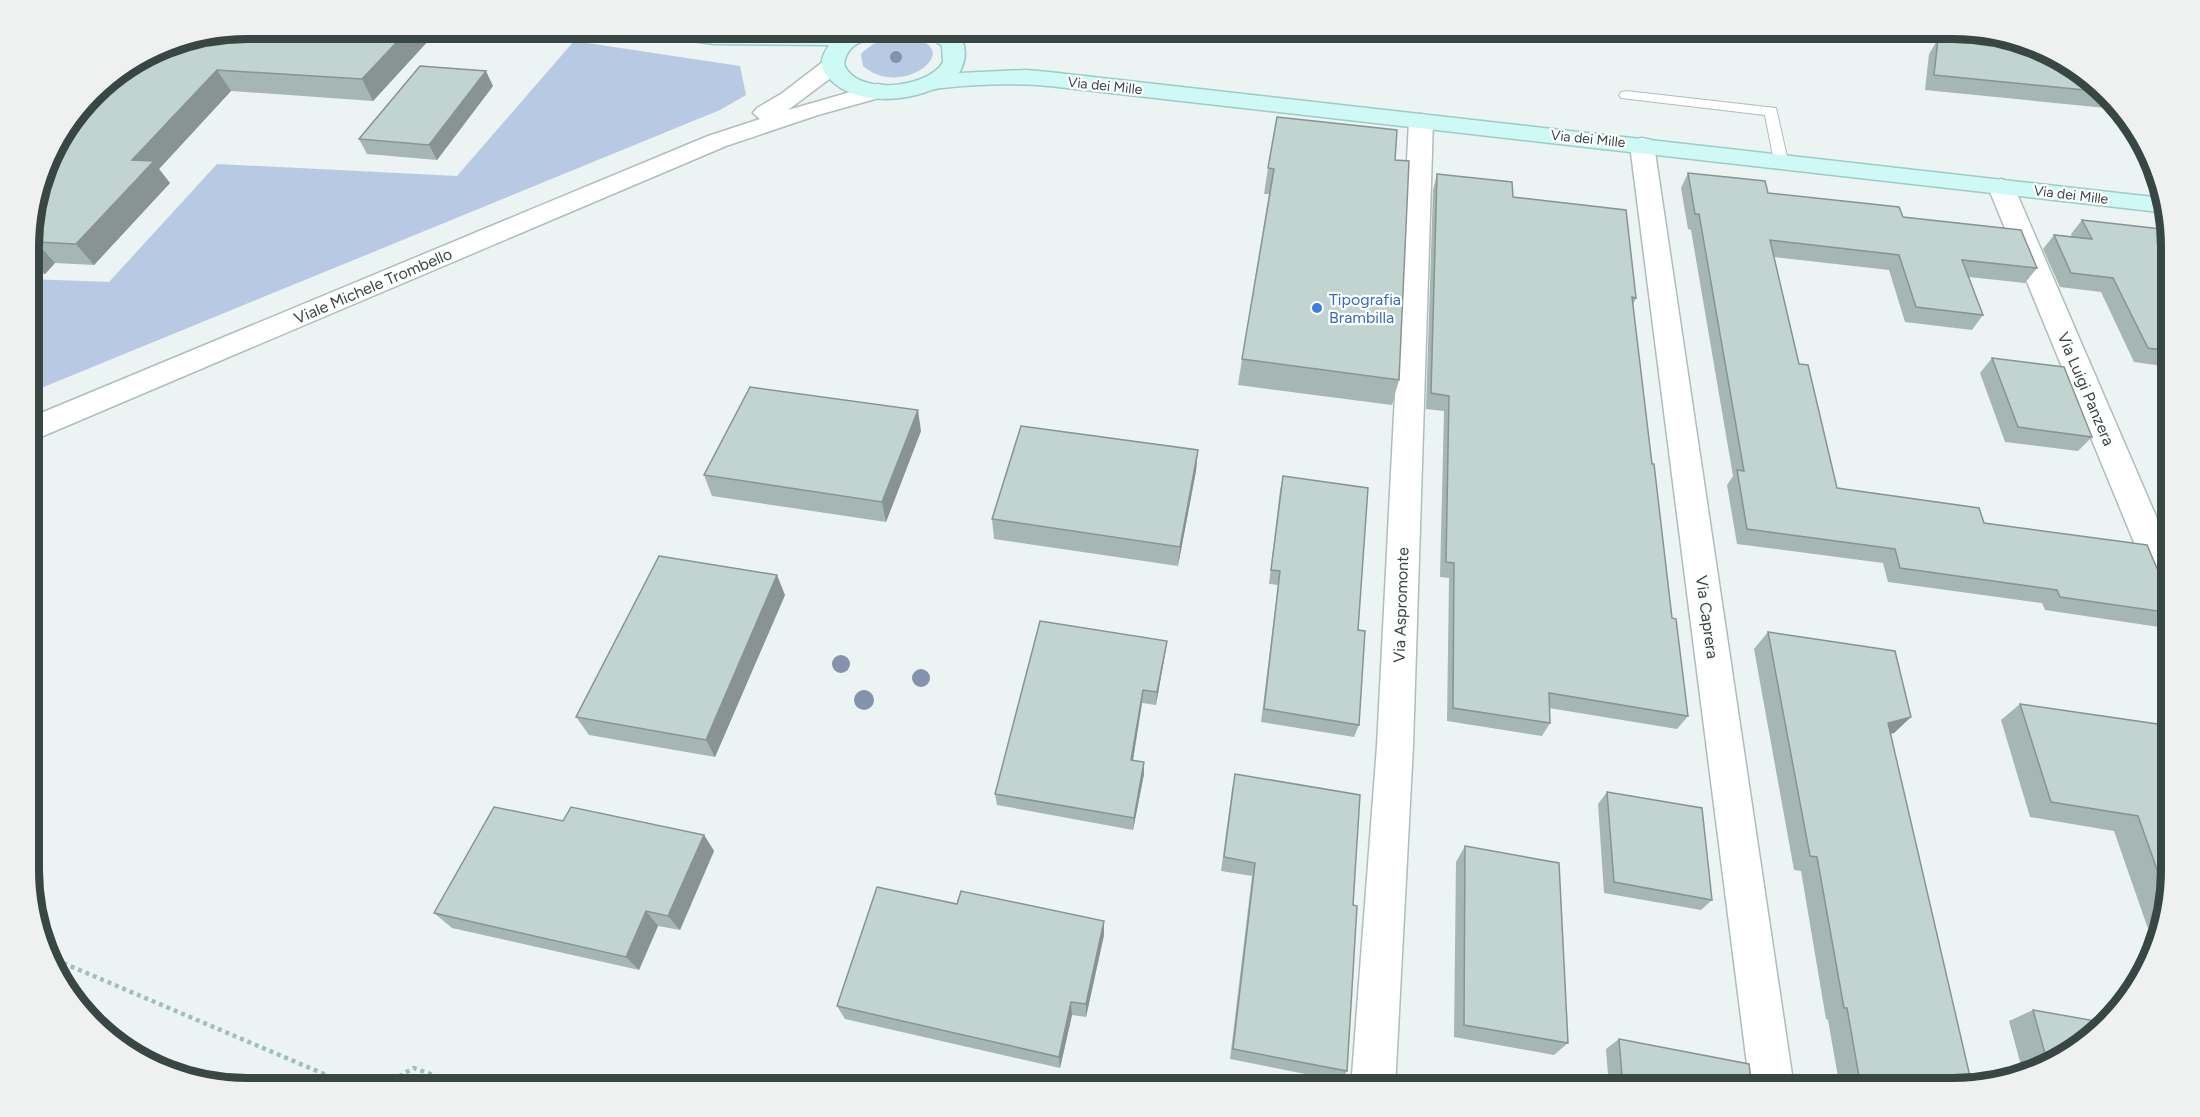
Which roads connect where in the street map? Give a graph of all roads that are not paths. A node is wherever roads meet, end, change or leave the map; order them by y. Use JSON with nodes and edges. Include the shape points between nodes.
{"nodes":[{"id":1,"x":726,"y":39,"type":"edge"},
{"id":2,"x":845,"y":39,"type":"edge"},
{"id":3,"x":949,"y":39,"type":"edge"},
{"id":4,"x":956,"y":50,"type":"junction"},
{"id":5,"x":832,"y":66,"type":"junction"},
{"id":6,"x":1026,"y":77,"type":"junction"},
{"id":7,"x":935,"y":81,"type":"junction"},
{"id":8,"x":878,"y":91,"type":"junction"},
{"id":9,"x":1626,"y":94,"type":"dead end"},
{"id":10,"x":1421,"y":120,"type":"junction"},
{"id":11,"x":717,"y":141,"type":"junction"},
{"id":12,"x":1641,"y":145,"type":"junction"},
{"id":13,"x":1781,"y":161,"type":"junction"},
{"id":14,"x":2001,"y":187,"type":"junction"},
{"id":15,"x":2156,"y":205,"type":"edge"},
{"id":16,"x":39,"y":427,"type":"edge"},
{"id":17,"x":2161,"y":567,"type":"edge"},
{"id":18,"x":1374,"y":1078,"type":"edge"},
{"id":19,"x":1771,"y":1078,"type":"edge"}],
"edges":[{"from":1,"to":5,"type":"main road"},
{"from":2,"to":5,"type":"main road","via":[[834,51]]},
{"from":3,"to":4,"type":"main road"},
{"from":4,"to":6,"type":"main road","name":"Via dei Mille"},
{"from":4,"to":7,"type":"main road","via":[[956,61]]},
{"from":5,"to":8,"type":"main road","via":[[847,83]]},
{"from":5,"to":11,"type":"street","name":"Viale Michele Trombello","via":[[789,99]]},
{"from":6,"to":7,"type":"main road","name":"Via dei Mille"},
{"from":6,"to":10,"type":"main road","name":"Via dei Mille"},
{"from":7,"to":8,"type":"main road","via":[[908,90]]},
{"from":8,"to":11,"type":"street","name":"Viale Michele Trombello"},
{"from":9,"to":13,"type":"lane","via":[[1770,111]]},
{"from":10,"to":12,"type":"main road","name":"Via dei Mille"},
{"from":10,"to":18,"type":"street","name":"Via Aspromonte","via":[[1395,746]]},
{"from":11,"to":16,"type":"street","name":"Viale Michele Trombello"},
{"from":12,"to":13,"type":"main road","name":"Via dei Mille"},
{"from":12,"to":19,"type":"street","name":"Via Caprera"},
{"from":13,"to":14,"type":"main road","name":"Via dei Mille"},
{"from":14,"to":15,"type":"main road","name":"Via dei Mille"},
{"from":14,"to":17,"type":"street","name":"Via Luigi Panzera"}]}
